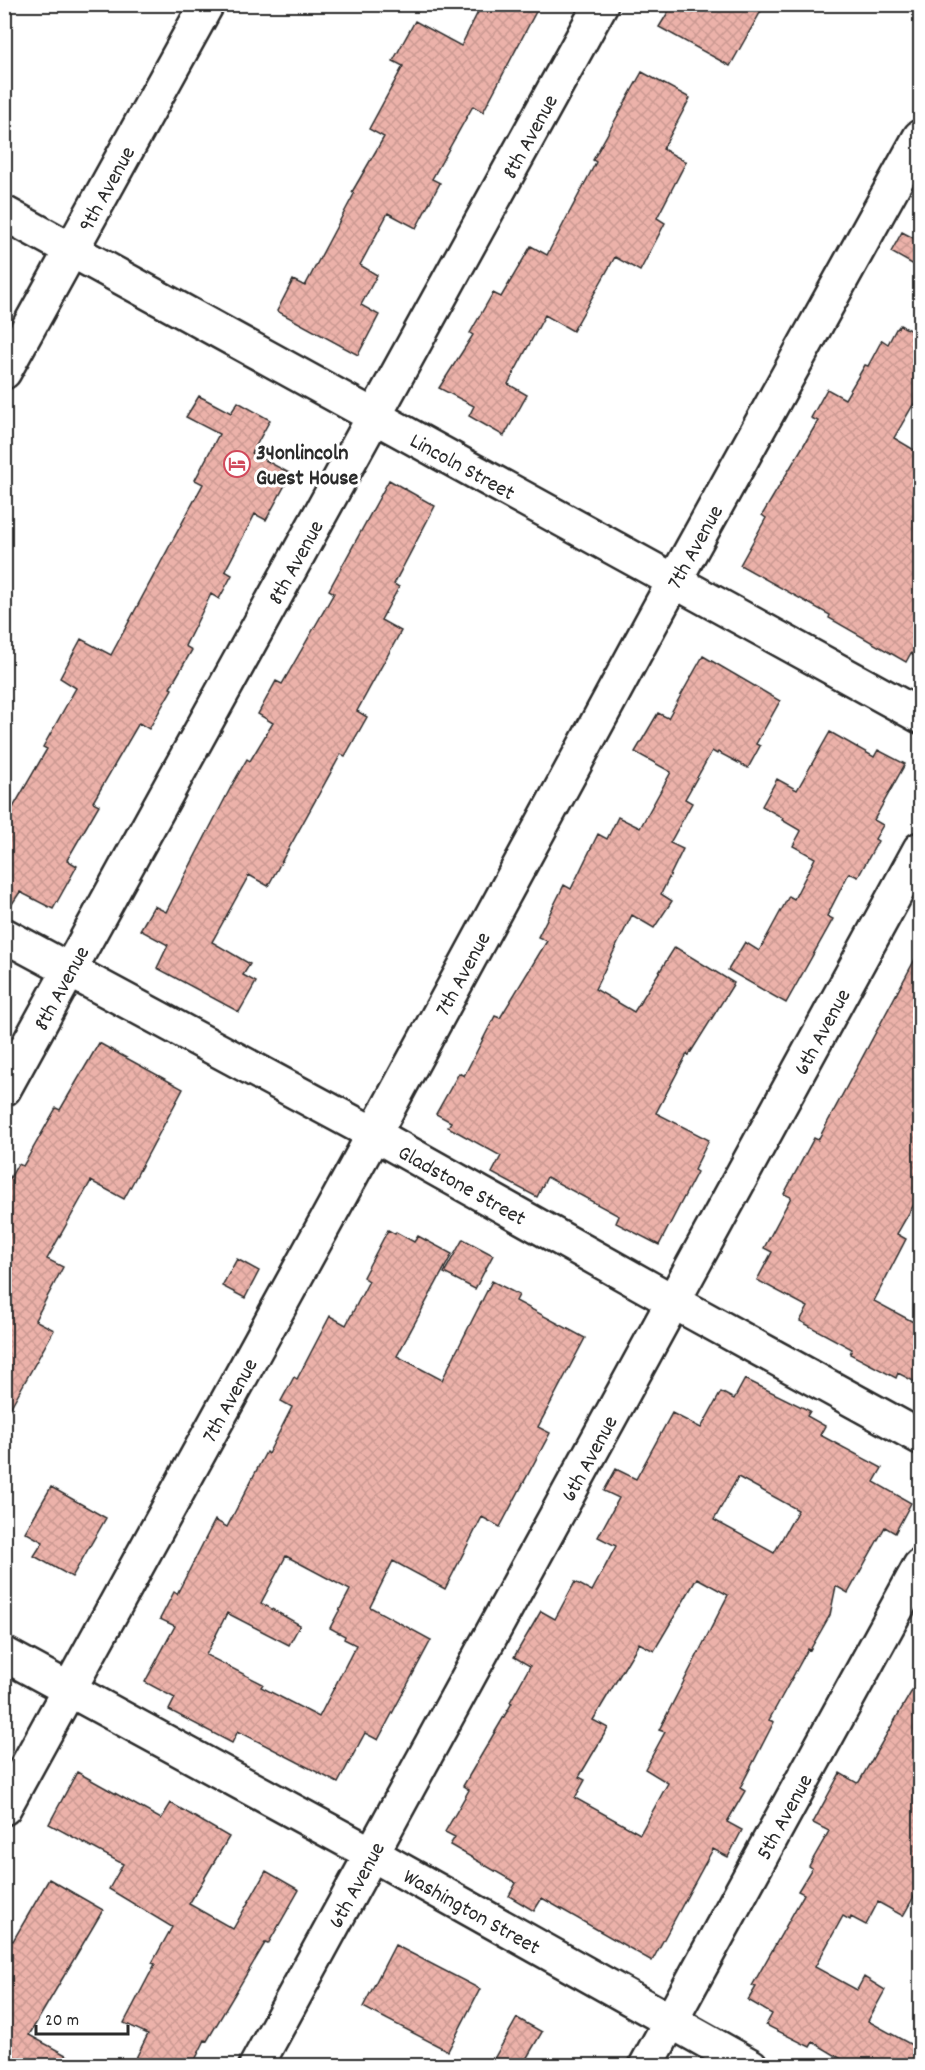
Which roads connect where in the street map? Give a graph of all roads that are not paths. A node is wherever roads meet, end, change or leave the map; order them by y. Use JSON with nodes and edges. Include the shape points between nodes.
{"nodes":[{"id":1,"x":207,"y":4,"type":"edge"},
{"id":2,"x":601,"y":4,"type":"edge"},
{"id":3,"x":921,"y":137,"type":"edge"},
{"id":4,"x":4,"y":213,"type":"edge"},
{"id":5,"x":71,"y":249,"type":"junction"},
{"id":6,"x":4,"y":372,"type":"edge"},
{"id":7,"x":374,"y":417,"type":"junction"},
{"id":8,"x":675,"y":582,"type":"junction"},
{"id":9,"x":921,"y":716,"type":"edge"},
{"id":10,"x":921,"y":849,"type":"edge"},
{"id":11,"x":4,"y":934,"type":"edge"},
{"id":12,"x":69,"y":970,"type":"junction"},
{"id":13,"x":4,"y":1089,"type":"edge"},
{"id":14,"x":374,"y":1134,"type":"junction"},
{"id":15,"x":674,"y":1302,"type":"junction"},
{"id":16,"x":921,"y":1437,"type":"edge"},
{"id":17,"x":921,"y":1566,"type":"edge"},
{"id":18,"x":4,"y":1654,"type":"edge"},
{"id":19,"x":69,"y":1690,"type":"junction"},
{"id":20,"x":4,"y":1808,"type":"edge"},
{"id":21,"x":372,"y":1854,"type":"junction"},
{"id":22,"x":670,"y":2021,"type":"junction"},
{"id":23,"x":256,"y":2066,"type":"edge"},
{"id":24,"x":646,"y":2066,"type":"edge"},
{"id":25,"x":751,"y":2066,"type":"edge"}],
"edges":[{"from":1,"to":5,"type":"street","name":"9th Avenue"},
{"from":2,"to":7,"type":"street","name":"8th Avenue"},
{"from":3,"to":8,"type":"street","name":"7th Avenue"},
{"from":4,"to":5,"type":"street","name":"Lincoln Street"},
{"from":5,"to":6,"type":"street","name":"9th Avenue"},
{"from":5,"to":7,"type":"street","name":"Lincoln Street"},
{"from":7,"to":8,"type":"street","name":"Lincoln Street"},
{"from":7,"to":12,"type":"street","name":"8th Avenue"},
{"from":8,"to":9,"type":"street","name":"Lincoln Street"},
{"from":8,"to":14,"type":"street","name":"7th Avenue"},
{"from":10,"to":15,"type":"street","name":"6th Avenue"},
{"from":11,"to":12,"type":"street","name":"Gladstone Street"},
{"from":12,"to":13,"type":"street","name":"8th Avenue"},
{"from":12,"to":14,"type":"street","name":"Gladstone Street"},
{"from":14,"to":15,"type":"street","name":"Gladstone Street"},
{"from":14,"to":19,"type":"street","name":"7th Avenue"},
{"from":15,"to":16,"type":"street","name":"Gladstone Street"},
{"from":15,"to":21,"type":"street","name":"6th Avenue"},
{"from":17,"to":22,"type":"street","name":"5th Avenue"},
{"from":18,"to":19,"type":"street","name":"Washington Street"},
{"from":19,"to":20,"type":"street","name":"7th Avenue"},
{"from":19,"to":21,"type":"street","name":"Washington Street"},
{"from":21,"to":22,"type":"street","name":"Washington Street"},
{"from":21,"to":23,"type":"street","name":"6th Avenue"},
{"from":22,"to":24,"type":"street","name":"5th Avenue"},
{"from":22,"to":25,"type":"street","name":"Washington Street"}]}
